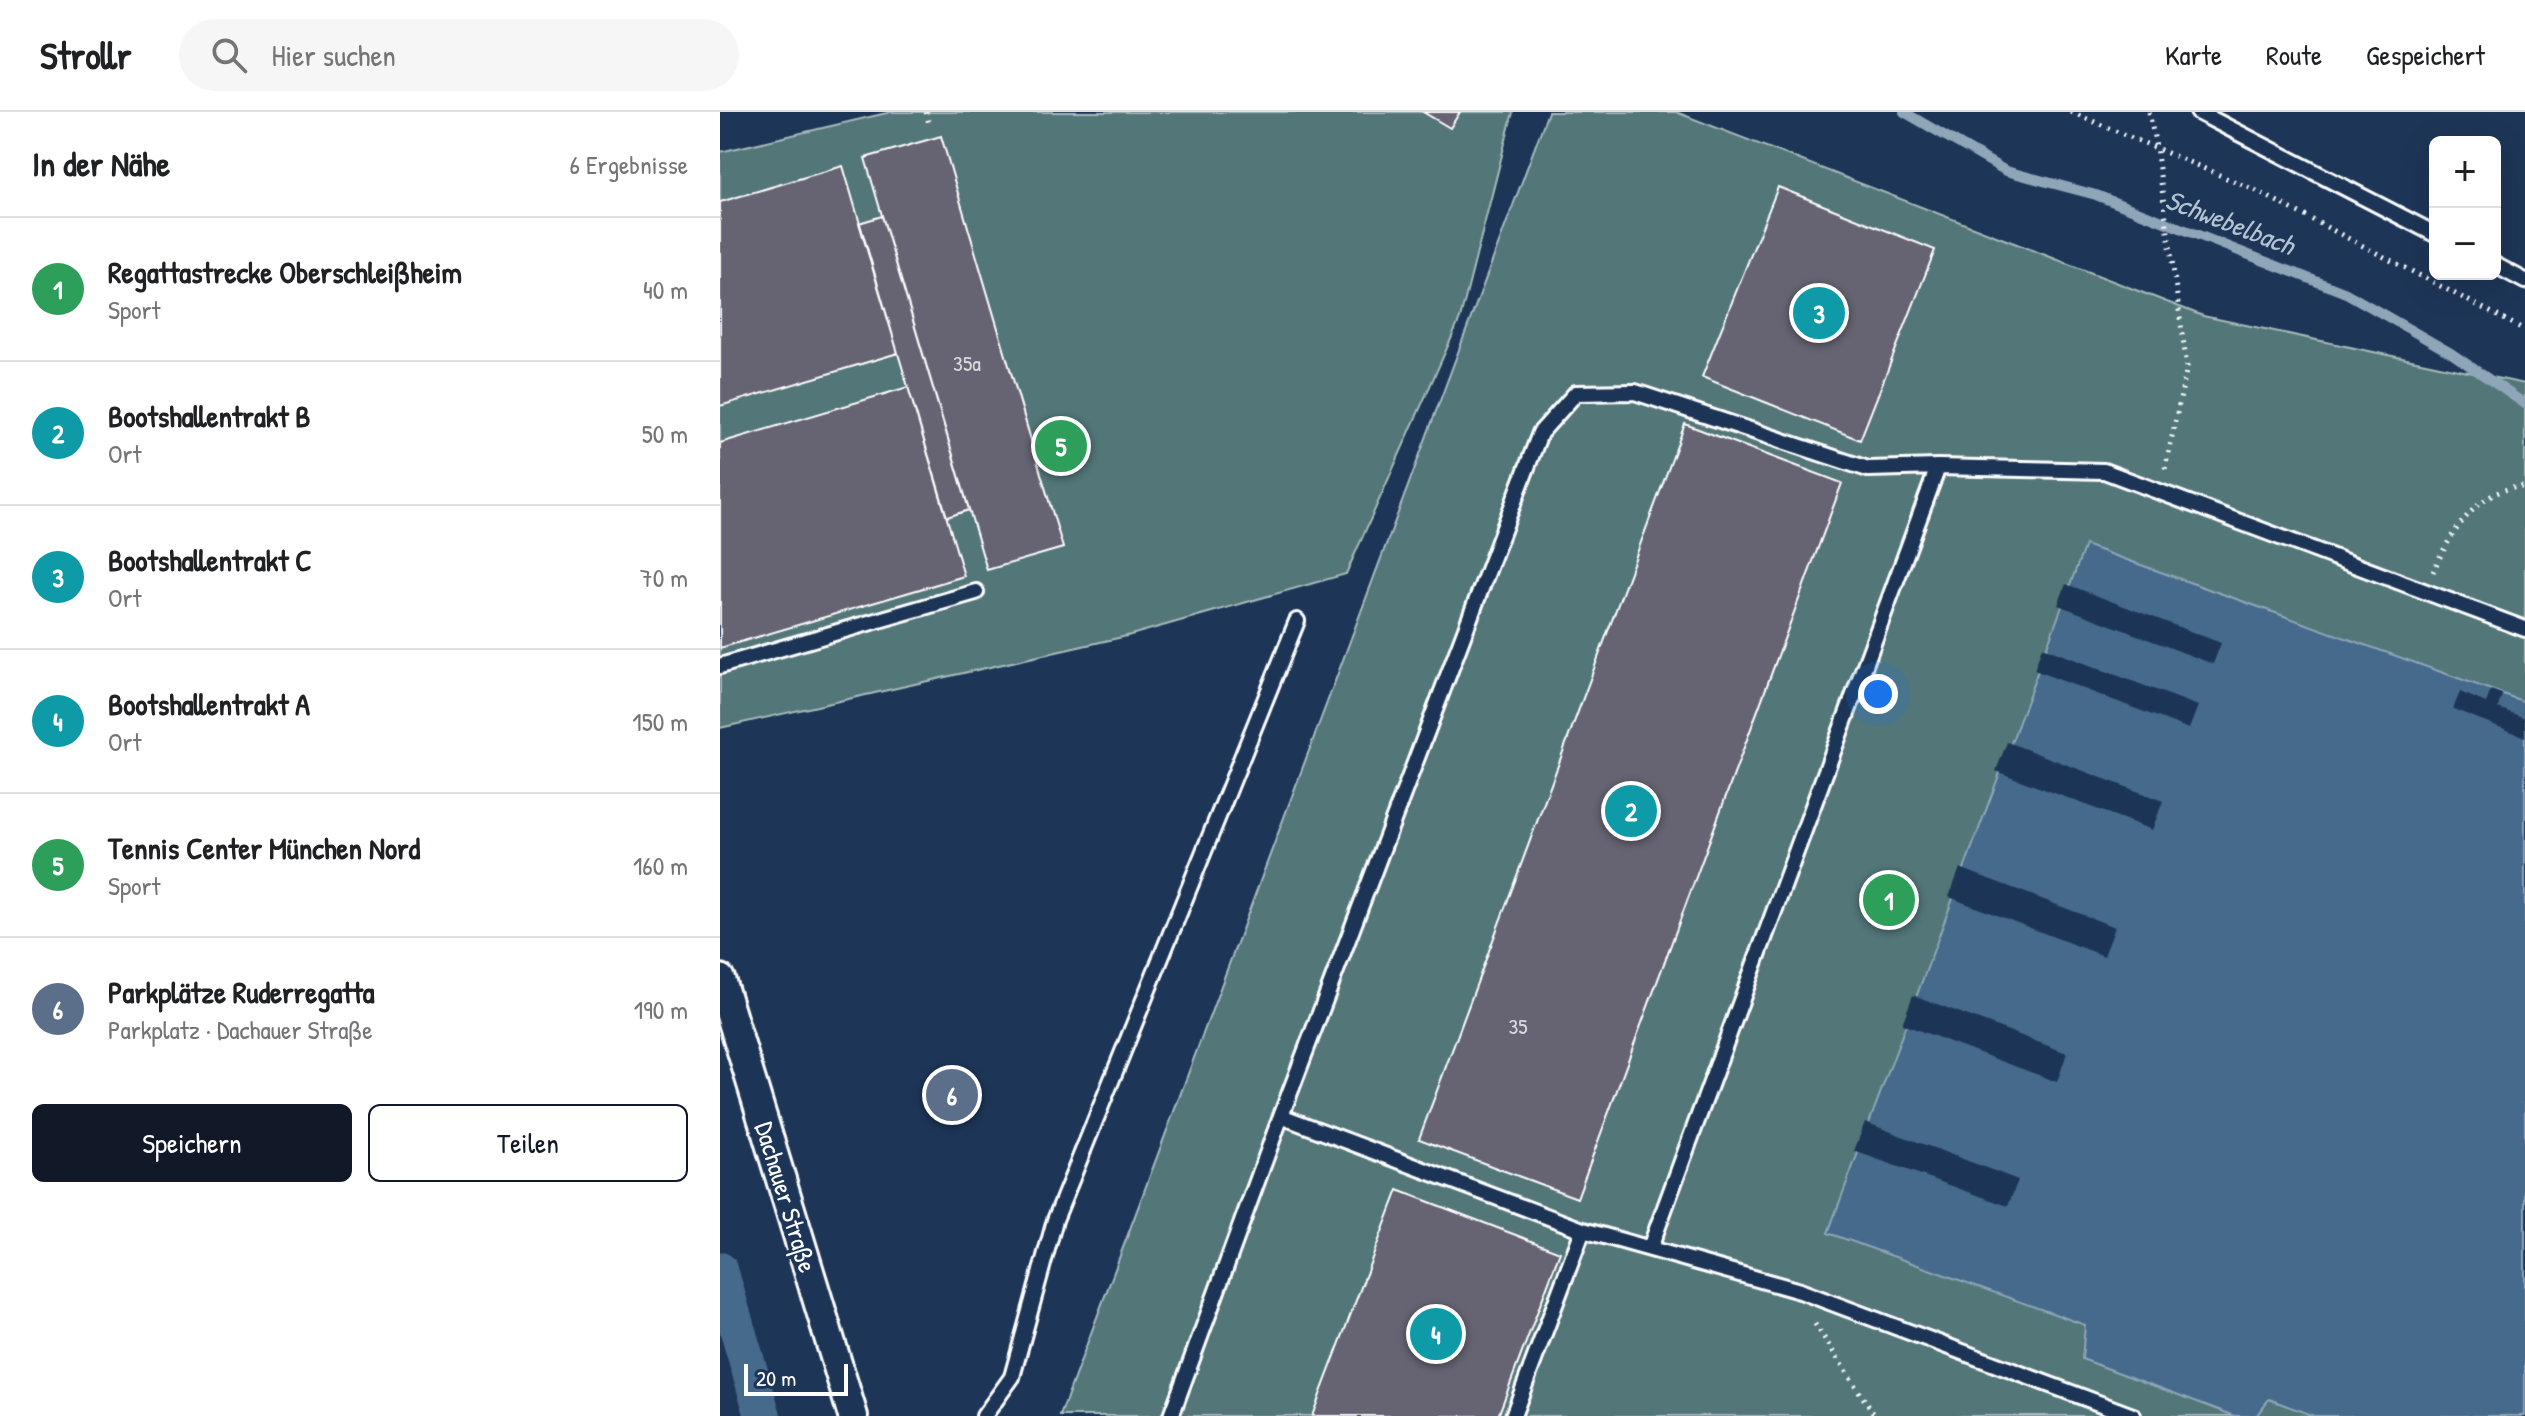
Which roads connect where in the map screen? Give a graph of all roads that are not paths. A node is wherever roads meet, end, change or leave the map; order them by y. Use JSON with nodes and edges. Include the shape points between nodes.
{"nodes":[{"id":1,"x":2198,"y":112,"type":"edge"},
{"id":2,"x":2429,"y":231,"type":"edge"},
{"id":3,"x":2501,"y":268,"type":"edge"},
{"id":4,"x":2525,"y":281,"type":"edge"},
{"id":5,"x":1938,"y":467,"type":"junction"},
{"id":6,"x":976,"y":592,"type":"dead end"},
{"id":7,"x":1297,"y":621,"type":"dead end"},
{"id":8,"x":2525,"y":629,"type":"edge"},
{"id":9,"x":720,"y":666,"type":"edge"},
{"id":10,"x":720,"y":979,"type":"edge"},
{"id":11,"x":1281,"y":1116,"type":"junction"},
{"id":12,"x":1583,"y":1230,"type":"junction"},
{"id":13,"x":1650,"y":1248,"type":"junction"},
{"id":14,"x":853,"y":1416,"type":"edge"},
{"id":15,"x":984,"y":1416,"type":"edge"},
{"id":16,"x":1171,"y":1416,"type":"edge"},
{"id":17,"x":1513,"y":1416,"type":"edge"},
{"id":18,"x":2133,"y":1416,"type":"edge"}],
"edges":[{"from":1,"to":2,"type":"lane"},
{"from":3,"to":4,"type":"lane"},
{"from":5,"to":8,"type":"lane","via":[[2104,471]]},
{"from":5,"to":11,"type":"lane","via":[[1868,469],[1635,392],[1576,393],[1540,433]]},
{"from":5,"to":13,"type":"lane"},
{"from":6,"to":9,"type":"lane"},
{"from":7,"to":15,"type":"lane","via":[[1055,1220],[1012,1377]]},
{"from":10,"to":14,"type":"street","name":"Dachauer Straße"},
{"from":11,"to":12,"type":"lane"},
{"from":11,"to":16,"type":"lane"},
{"from":12,"to":13,"type":"lane"},
{"from":12,"to":17,"type":"lane"},
{"from":13,"to":18,"type":"lane","via":[[1814,1296]]}]}
